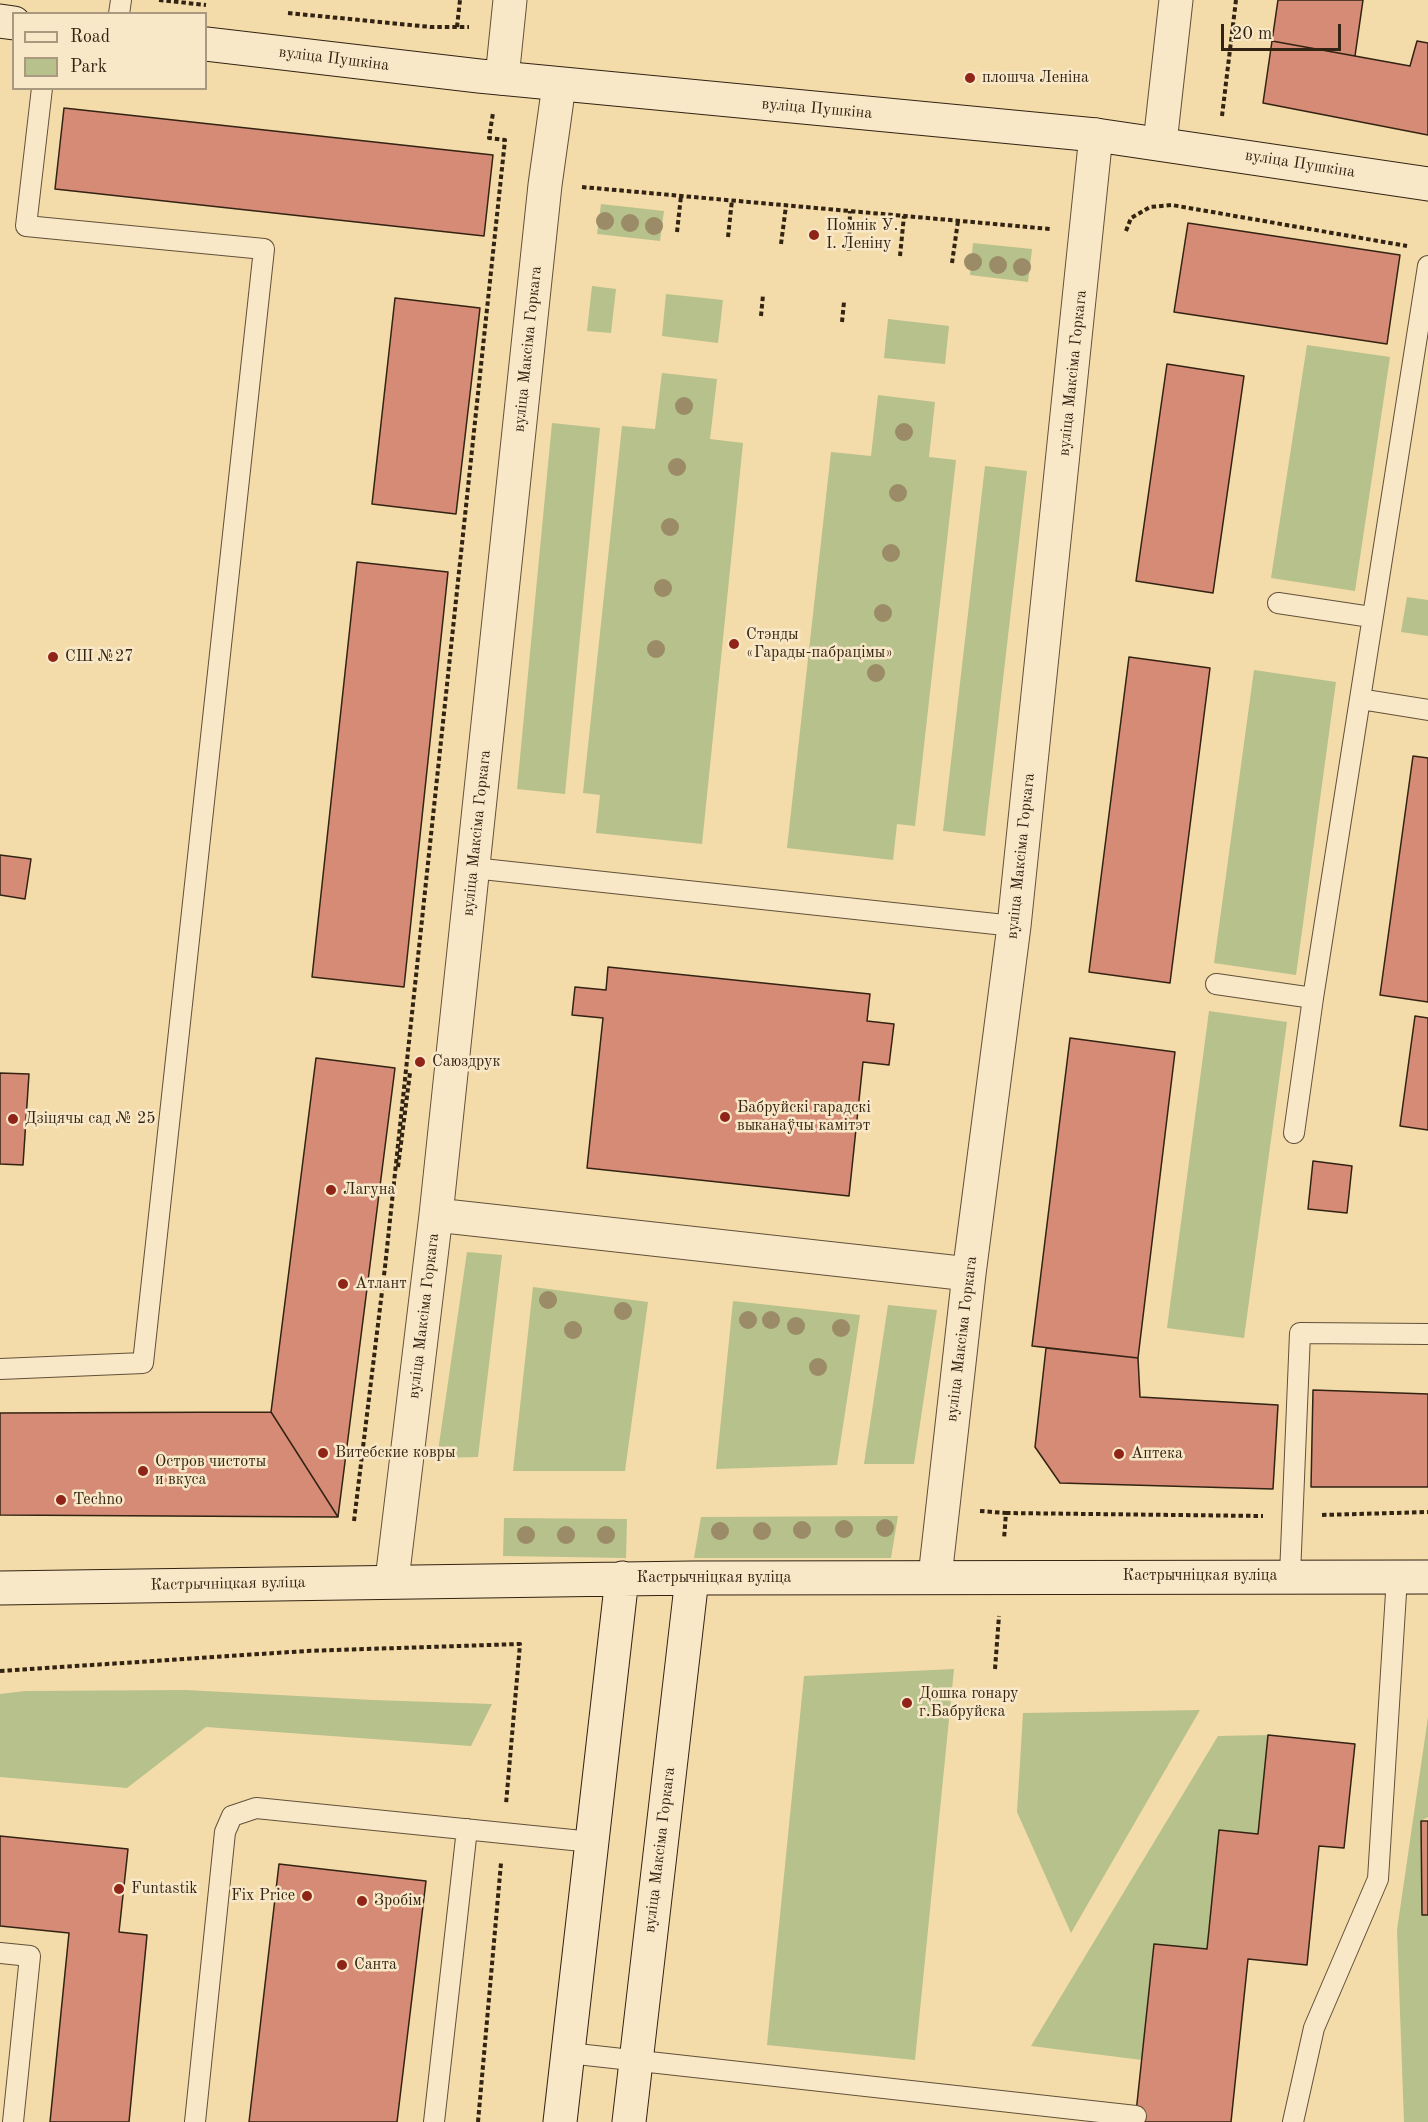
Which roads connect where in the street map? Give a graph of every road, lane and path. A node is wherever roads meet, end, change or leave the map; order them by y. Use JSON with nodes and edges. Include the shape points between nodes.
{"nodes":[{"id":1,"x":159,"y":0,"type":"edge"},
{"id":2,"x":460,"y":0,"type":"edge"},
{"id":3,"x":1176,"y":0,"type":"edge"},
{"id":4,"x":1236,"y":0,"type":"edge"},
{"id":5,"x":218,"y":6,"type":"dead end"},
{"id":6,"x":277,"y":12,"type":"dead end"},
{"id":7,"x":509,"y":14,"type":"edge"},
{"id":8,"x":457,"y":27,"type":"junction"},
{"id":9,"x":207,"y":44,"type":"edge"},
{"id":10,"x":502,"y":78,"type":"junction"},
{"id":11,"x":559,"y":85,"type":"junction"},
{"id":12,"x":42,"y":90,"type":"edge"},
{"id":13,"x":494,"y":112,"type":"dead end"},
{"id":14,"x":1222,"y":117,"type":"dead end"},
{"id":15,"x":1096,"y":135,"type":"junction"},
{"id":16,"x":1160,"y":143,"type":"junction"},
{"id":17,"x":1428,"y":183,"type":"edge"},
{"id":18,"x":579,"y":187,"type":"dead end"},
{"id":19,"x":681,"y":196,"type":"junction"},
{"id":20,"x":732,"y":200,"type":"junction"},
{"id":21,"x":786,"y":206,"type":"junction"},
{"id":22,"x":850,"y":212,"type":"junction"},
{"id":23,"x":904,"y":216,"type":"junction"},
{"id":24,"x":958,"y":221,"type":"junction"},
{"id":25,"x":1057,"y":230,"type":"dead end"},
{"id":26,"x":678,"y":232,"type":"dead end"},
{"id":27,"x":728,"y":237,"type":"dead end"},
{"id":28,"x":1124,"y":238,"type":"dead end"},
{"id":29,"x":781,"y":244,"type":"dead end"},
{"id":30,"x":1416,"y":248,"type":"dead end"},
{"id":31,"x":849,"y":251,"type":"dead end"},
{"id":32,"x":900,"y":256,"type":"dead end"},
{"id":33,"x":952,"y":262,"type":"dead end"},
{"id":34,"x":1428,"y":266,"type":"edge"},
{"id":35,"x":763,"y":295,"type":"dead end"},
{"id":36,"x":844,"y":302,"type":"dead end"},
{"id":37,"x":761,"y":315,"type":"dead end"},
{"id":38,"x":842,"y":322,"type":"dead end"},
{"id":39,"x":1421,"y":362,"type":"edge"},
{"id":40,"x":1278,"y":603,"type":"dead end"},
{"id":41,"x":1371,"y":617,"type":"junction"},
{"id":42,"x":1360,"y":699,"type":"junction"},
{"id":43,"x":1428,"y":710,"type":"edge"},
{"id":44,"x":473,"y":868,"type":"junction"},
{"id":45,"x":1014,"y":926,"type":"junction"},
{"id":46,"x":1216,"y":984,"type":"dead end"},
{"id":47,"x":1312,"y":998,"type":"junction"},
{"id":48,"x":1294,"y":1133,"type":"dead end"},
{"id":49,"x":436,"y":1215,"type":"junction"},
{"id":50,"x":969,"y":1275,"type":"junction"},
{"id":51,"x":1428,"y":1334,"type":"edge"},
{"id":52,"x":0,"y":1369,"type":"edge"},
{"id":53,"x":1428,"y":1512,"type":"edge"},
{"id":54,"x":1006,"y":1513,"type":"dead end"},
{"id":55,"x":1292,"y":1516,"type":"junction"},
{"id":56,"x":354,"y":1521,"type":"dead end"},
{"id":57,"x":1290,"y":1575,"type":"junction"},
{"id":58,"x":935,"y":1577,"type":"junction"},
{"id":59,"x":1413,"y":1577,"type":"edge"},
{"id":60,"x":622,"y":1578,"type":"junction"},
{"id":61,"x":693,"y":1578,"type":"junction"},
{"id":62,"x":392,"y":1580,"type":"junction"},
{"id":63,"x":0,"y":1588,"type":"edge"},
{"id":64,"x":0,"y":1671,"type":"edge"},
{"id":65,"x":467,"y":1829,"type":"junction"},
{"id":66,"x":504,"y":1833,"type":"junction"},
{"id":67,"x":592,"y":1842,"type":"junction"},
{"id":68,"x":0,"y":1953,"type":"edge"},
{"id":69,"x":568,"y":2053,"type":"junction"},
{"id":70,"x":636,"y":2060,"type":"junction"},
{"id":71,"x":1136,"y":2116,"type":"dead end"},
{"id":72,"x":13,"y":2122,"type":"edge"},
{"id":73,"x":195,"y":2122,"type":"edge"},
{"id":74,"x":434,"y":2122,"type":"edge"},
{"id":75,"x":478,"y":2122,"type":"edge"},
{"id":76,"x":560,"y":2122,"type":"edge"},
{"id":77,"x":629,"y":2122,"type":"edge"},
{"id":78,"x":1293,"y":2122,"type":"edge"}],
"edges":[{"from":1,"to":5,"type":"path"},
{"from":2,"to":8,"type":"path"},
{"from":3,"to":16,"type":"main road"},
{"from":4,"to":14,"type":"path"},
{"from":6,"to":8,"type":"path"},
{"from":7,"to":8,"type":"path"},
{"from":7,"to":10,"type":"main road"},
{"from":9,"to":10,"type":"main road","name":"вуліца Пушкіна"},
{"from":10,"to":11,"type":"main road","name":"вуліца Пушкіна"},
{"from":11,"to":15,"type":"main road","name":"вуліца Пушкіна"},
{"from":11,"to":44,"type":"main road","name":"вуліца Максіма Горкага"},
{"from":12,"to":52,"type":"lane","via":[[26,226],[264,249],[143,1363]]},
{"from":13,"to":56,"type":"path","via":[[489,138],[505,140]]},
{"from":15,"to":16,"type":"main road","name":"вуліца Пушкіна"},
{"from":15,"to":45,"type":"main road","name":"вуліца Максіма Горкага"},
{"from":16,"to":17,"type":"main road","name":"вуліца Пушкіна"},
{"from":18,"to":19,"type":"path"},
{"from":19,"to":20,"type":"path"},
{"from":19,"to":26,"type":"path"},
{"from":20,"to":21,"type":"path"},
{"from":20,"to":27,"type":"path"},
{"from":21,"to":22,"type":"path"},
{"from":21,"to":29,"type":"path"},
{"from":22,"to":23,"type":"path"},
{"from":22,"to":31,"type":"path"},
{"from":23,"to":24,"type":"path"},
{"from":23,"to":32,"type":"path"},
{"from":24,"to":25,"type":"path"},
{"from":24,"to":33,"type":"path"},
{"from":28,"to":30,"type":"path","via":[[1131,218],[1150,207],[1172,205]]},
{"from":34,"to":39,"type":"lane"},
{"from":35,"to":37,"type":"path"},
{"from":36,"to":38,"type":"path"},
{"from":39,"to":41,"type":"lane"},
{"from":40,"to":41,"type":"lane"},
{"from":41,"to":42,"type":"lane"},
{"from":42,"to":43,"type":"lane"},
{"from":42,"to":47,"type":"lane"},
{"from":44,"to":45,"type":"lane"},
{"from":44,"to":49,"type":"main road","name":"вуліца Максіма Горкага"},
{"from":45,"to":50,"type":"main road","name":"вуліца Максіма Горкага"},
{"from":46,"to":47,"type":"lane"},
{"from":47,"to":48,"type":"lane"},
{"from":49,"to":50,"type":"main road"},
{"from":49,"to":62,"type":"main road","name":"вуліца Максіма Горкага"},
{"from":50,"to":58,"type":"main road","name":"вуліца Максіма Горкага"},
{"from":51,"to":55,"type":"lane","via":[[1300,1333]]},
{"from":53,"to":55,"type":"path"},
{"from":54,"to":55,"type":"path"},
{"from":55,"to":57,"type":"lane"},
{"from":57,"to":58,"type":"main road","name":"Кастрычніцкая вуліца"},
{"from":57,"to":59,"type":"main road","name":"Кастрычніцкая вуліца"},
{"from":58,"to":61,"type":"main road","name":"Кастрычніцкая вуліца"},
{"from":59,"to":78,"type":"lane","via":[[1378,1879],[1314,2028]]},
{"from":60,"to":61,"type":"main road","name":"Кастрычніцкая вуліца"},
{"from":60,"to":62,"type":"main road","name":"Кастрычніцкая вуліца"},
{"from":60,"to":67,"type":"main road"},
{"from":61,"to":70,"type":"main road","name":"вуліца Максіма Горкага"},
{"from":62,"to":63,"type":"main road","name":"Кастрычніцкая вуліца"},
{"from":64,"to":66,"type":"path","via":[[306,1651],[520,1644]]},
{"from":65,"to":66,"type":"lane"},
{"from":65,"to":73,"type":"lane","via":[[256,1808],[232,1816],[225,1832]]},
{"from":65,"to":74,"type":"lane"},
{"from":66,"to":67,"type":"lane"},
{"from":66,"to":75,"type":"path"},
{"from":67,"to":69,"type":"main road"},
{"from":68,"to":72,"type":"lane","via":[[30,1956]]},
{"from":69,"to":70,"type":"lane"},
{"from":69,"to":76,"type":"main road"},
{"from":70,"to":71,"type":"lane"},
{"from":70,"to":77,"type":"main road","name":"вуліца Максіма Горкага"}]}
